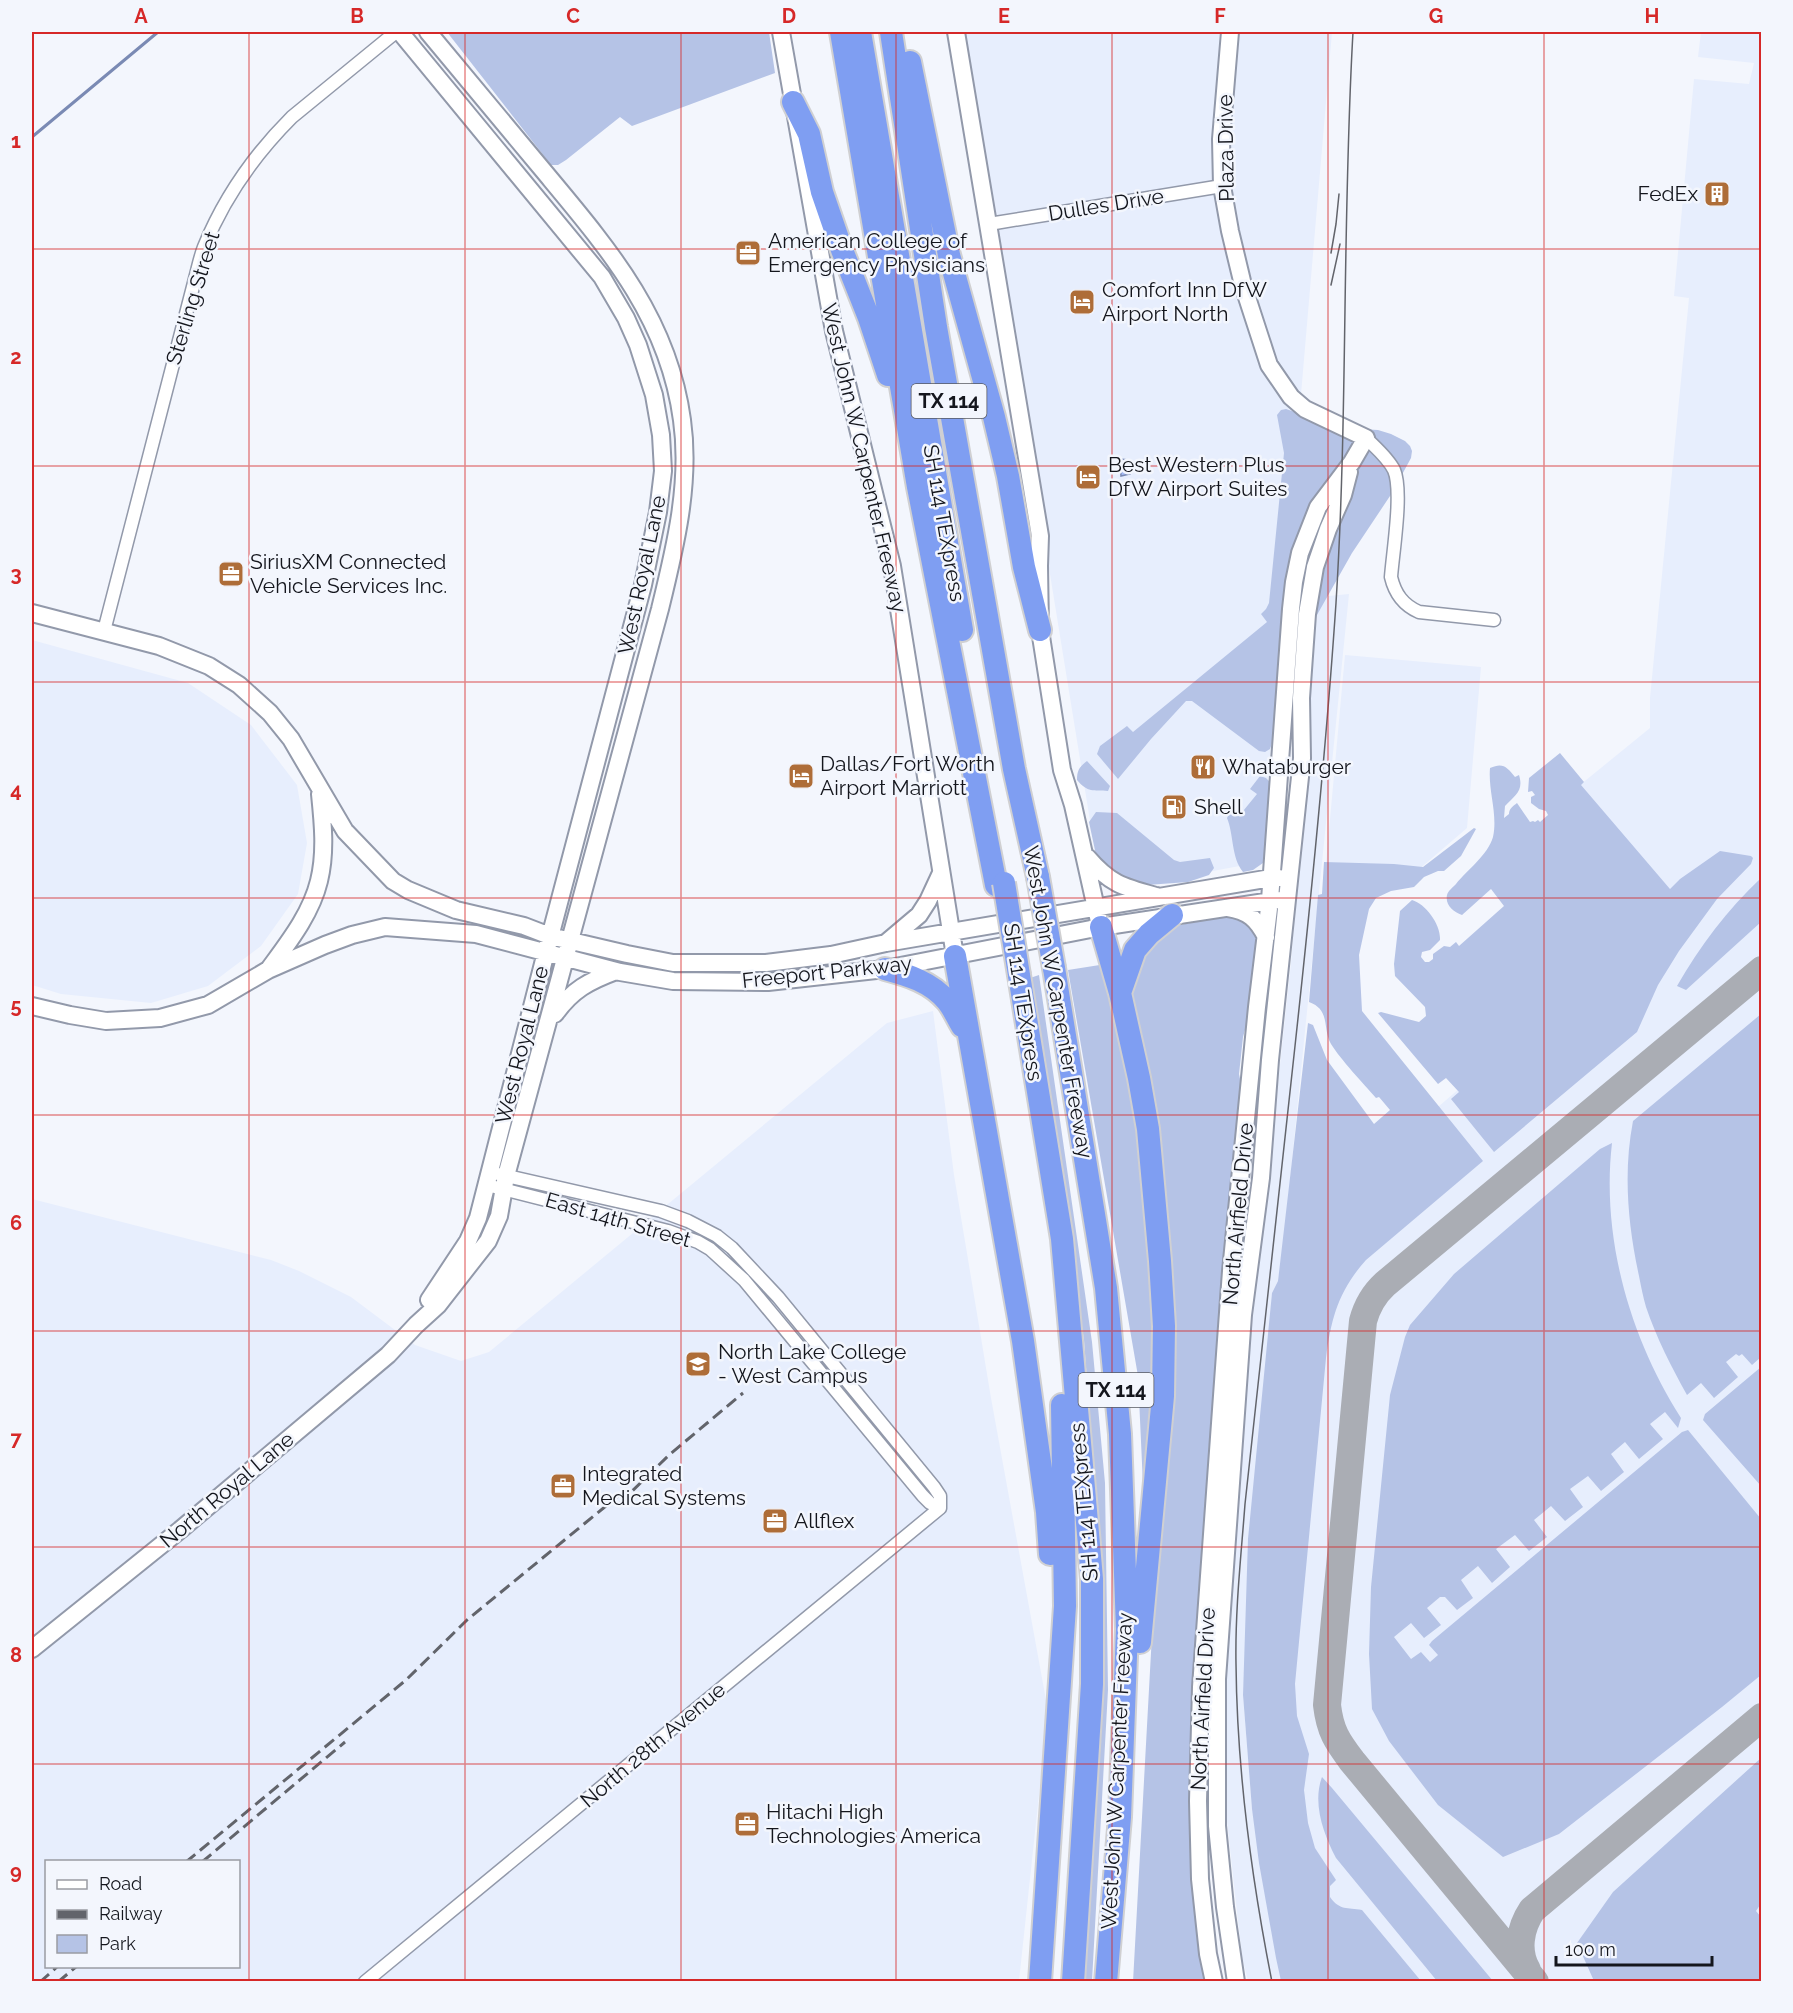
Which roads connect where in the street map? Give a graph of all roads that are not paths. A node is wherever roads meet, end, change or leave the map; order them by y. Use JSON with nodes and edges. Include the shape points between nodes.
{"nodes":[{"id":1,"x":398,"y":32,"type":"edge"},
{"id":2,"x":429,"y":32,"type":"edge"},
{"id":3,"x":781,"y":32,"type":"edge"},
{"id":4,"x":840,"y":32,"type":"edge"},
{"id":5,"x":860,"y":32,"type":"edge"},
{"id":6,"x":891,"y":32,"type":"edge"},
{"id":7,"x":896,"y":32,"type":"edge"},
{"id":8,"x":956,"y":32,"type":"edge"},
{"id":9,"x":1230,"y":32,"type":"edge"},
{"id":10,"x":793,"y":102,"type":"junction"},
{"id":11,"x":551,"y":180,"type":"junction"},
{"id":12,"x":1222,"y":186,"type":"junction"},
{"id":13,"x":534,"y":194,"type":"junction"},
{"id":14,"x":989,"y":224,"type":"junction"},
{"id":15,"x":676,"y":390,"type":"junction"},
{"id":16,"x":654,"y":395,"type":"junction"},
{"id":17,"x":1366,"y":438,"type":"junction"},
{"id":18,"x":1352,"y":462,"type":"junction"},
{"id":19,"x":918,"y":487,"type":"junction"},
{"id":20,"x":32,"y":613,"type":"edge"},
{"id":21,"x":1494,"y":620,"type":"dead end"},
{"id":22,"x":1040,"y":630,"type":"junction"},
{"id":23,"x":104,"y":631,"type":"junction"},
{"id":24,"x":631,"y":632,"type":"junction"},
{"id":25,"x":652,"y":639,"type":"junction"},
{"id":26,"x":319,"y":790,"type":"junction"},
{"id":27,"x":1084,"y":854,"type":"junction"},
{"id":28,"x":941,"y":873,"type":"junction"},
{"id":29,"x":1270,"y":878,"type":"junction"},
{"id":30,"x":1288,"y":878,"type":"junction"},
{"id":31,"x":1000,"y":884,"type":"junction"},
{"id":32,"x":1278,"y":900,"type":"junction"},
{"id":33,"x":1166,"y":906,"type":"junction"},
{"id":34,"x":1224,"y":907,"type":"junction"},
{"id":35,"x":1098,"y":917,"type":"junction"},
{"id":36,"x":950,"y":932,"type":"junction"},
{"id":37,"x":1266,"y":937,"type":"junction"},
{"id":38,"x":569,"y":941,"type":"junction"},
{"id":39,"x":886,"y":943,"type":"junction"},
{"id":40,"x":548,"y":944,"type":"junction"},
{"id":41,"x":955,"y":956,"type":"junction"},
{"id":42,"x":566,"y":958,"type":"junction"},
{"id":43,"x":778,"y":961,"type":"junction"},
{"id":44,"x":885,"y":969,"type":"junction"},
{"id":45,"x":268,"y":970,"type":"junction"},
{"id":46,"x":616,"y":971,"type":"junction"},
{"id":47,"x":1015,"y":975,"type":"junction"},
{"id":48,"x":780,"y":981,"type":"junction"},
{"id":49,"x":1120,"y":993,"type":"junction"},
{"id":50,"x":32,"y":1006,"type":"edge"},
{"id":51,"x":549,"y":1022,"type":"junction"},
{"id":52,"x":971,"y":1042,"type":"junction"},
{"id":53,"x":497,"y":1180,"type":"junction"},
{"id":54,"x":940,"y":1508,"type":"joint"},
{"id":55,"x":32,"y":1649,"type":"edge"},
{"id":56,"x":1060,"y":1675,"type":"junction"},
{"id":57,"x":1120,"y":1817,"type":"junction"},
{"id":58,"x":1082,"y":1845,"type":"junction"},
{"id":59,"x":365,"y":1982,"type":"edge"},
{"id":60,"x":1040,"y":1982,"type":"edge"},
{"id":61,"x":1058,"y":1982,"type":"edge"},
{"id":62,"x":1073,"y":1982,"type":"edge"},
{"id":63,"x":1106,"y":1982,"type":"edge"},
{"id":64,"x":1214,"y":1982,"type":"edge"},
{"id":65,"x":1236,"y":1982,"type":"edge"}],
"edges":[{"from":1,"to":13,"type":"main road","name":"West Royal Lane"},
{"from":1,"to":23,"type":"street","name":"Sterling Street","via":[[292,117],[238,181],[218,219],[195,279]]},
{"from":2,"to":11,"type":"main road","name":"West Royal Lane"},
{"from":3,"to":10,"type":"main road","name":"West John W Carpenter Freeway"},
{"from":4,"to":19,"type":"highway","name":"West John W Carpenter Freeway","number":"TX 114"},
{"from":5,"to":31,"type":"highway","name":"SH 114 TEXpress"},
{"from":6,"to":57,"type":"highway","name":"West John W Carpenter Freeway","number":"TX 114","bridge":true,"via":[[944,374],[1014,769],[1038,877],[1106,1288],[1120,1434],[1127,1629]]},
{"from":7,"to":22,"type":"highway","via":[[907,43],[949,255],[994,417]]},
{"from":8,"to":14,"type":"main road"},
{"from":9,"to":12,"type":"main road","name":"Plaza Drive","via":[[1221,139]]},
{"from":10,"to":19,"type":"highway","via":[[809,134],[822,192],[888,376],[903,465]]},
{"from":10,"to":28,"type":"main road","name":"West John W Carpenter Freeway","via":[[834,330],[892,566]]},
{"from":11,"to":13,"type":"main road"},
{"from":11,"to":15,"type":"main road","name":"West Royal Lane","via":[[607,247],[644,304]]},
{"from":12,"to":14,"type":"street","name":"Dulles Drive"},
{"from":12,"to":17,"type":"main road","name":"Plaza Drive","via":[[1244,285],[1269,365],[1286,391],[1305,409]]},
{"from":13,"to":16,"type":"main road","name":"West Royal Lane","via":[[602,277],[638,345]]},
{"from":14,"to":22,"type":"main road","via":[[1041,536]]},
{"from":15,"to":16,"type":"main road"},
{"from":15,"to":25,"type":"main road","name":"West Royal Lane","via":[[684,460],[681,506]]},
{"from":16,"to":24,"type":"main road","name":"West Royal Lane","via":[[663,471],[652,546]]},
{"from":17,"to":18,"type":"main road","name":"North Airfield Drive"},
{"from":17,"to":21,"type":"street","name":"Plaza Drive","via":[[1394,469],[1399,486],[1391,577],[1399,597],[1419,612]]},
{"from":18,"to":29,"type":"main road","name":"North Airfield Drive","via":[[1318,507],[1300,553],[1294,582]]},
{"from":18,"to":30,"type":"main road","name":"North Airfield Drive","via":[[1315,567],[1307,614],[1301,698],[1302,758]]},
{"from":19,"to":31,"type":"highway","name":"West John W Carpenter Freeway","number":"TX 114"},
{"from":20,"to":23,"type":"main road"},
{"from":22,"to":27,"type":"main road","via":[[1062,770]]},
{"from":23,"to":26,"type":"main road","name":"Freeport Parkway","via":[[178,653],[209,666],[238,685],[270,713],[291,739]]},
{"from":24,"to":25,"type":"main road"},
{"from":24,"to":40,"type":"main road","name":"West Royal Lane"},
{"from":25,"to":38,"type":"main road","name":"West Royal Lane"},
{"from":26,"to":40,"type":"main road","name":"Freeport Parkway","via":[[345,831],[393,881],[452,909],[524,926]]},
{"from":26,"to":45,"type":"main road","via":[[324,844],[319,882],[304,917]]},
{"from":27,"to":33,"type":"main road","via":[[1101,874]]},
{"from":27,"to":35,"type":"main road"},
{"from":28,"to":36,"type":"main road","name":"West John W Carpenter Freeway"},
{"from":28,"to":39,"type":"main road","via":[[919,915]]},
{"from":29,"to":30,"type":"main road","name":"Freeport Parkway"},
{"from":29,"to":32,"type":"main road","name":"North Airfield Drive"},
{"from":29,"to":33,"type":"main road","name":"Freeport Parkway"},
{"from":30,"to":32,"type":"main road","name":"North Airfield Drive"},
{"from":31,"to":47,"type":"highway","name":"West John W Carpenter Freeway","number":"TX 114"},
{"from":32,"to":34,"type":"main road","name":"Freeport Parkway"},
{"from":32,"to":37,"type":"main road","name":"North Airfield Drive"},
{"from":32,"to":65,"type":"main road","name":"North Airfield Drive","via":[[1261,1178],[1243,1315],[1216,1679],[1217,1826]]},
{"from":33,"to":34,"type":"main road","name":"Freeport Parkway"},
{"from":33,"to":35,"type":"main road","name":"Freeport Parkway"},
{"from":33,"to":49,"type":"highway","via":[[1134,950]]},
{"from":34,"to":37,"type":"main road","via":[[1254,918]]},
{"from":35,"to":36,"type":"main road","name":"Freeport Parkway"},
{"from":35,"to":41,"type":"main road","name":"Freeport Parkway"},
{"from":35,"to":49,"type":"highway"},
{"from":36,"to":39,"type":"main road","name":"Freeport Parkway"},
{"from":36,"to":41,"type":"main road","name":"West John W Carpenter Freeway"},
{"from":37,"to":64,"type":"main road","name":"North Airfield Drive","via":[[1232,1271],[1200,1687],[1200,1879]]},
{"from":38,"to":40,"type":"main road","name":"Freeport Parkway"},
{"from":38,"to":42,"type":"main road","name":"West Royal Lane"},
{"from":38,"to":43,"type":"main road","name":"Freeport Parkway","via":[[673,963]]},
{"from":39,"to":43,"type":"main road","name":"Freeport Parkway","via":[[831,956]]},
{"from":40,"to":42,"type":"main road","name":"Freeport Parkway"},
{"from":40,"to":45,"type":"main road","name":"Freeport Parkway","via":[[385,927],[352,935]]},
{"from":40,"to":53,"type":"main road","name":"West Royal Lane"},
{"from":41,"to":44,"type":"main road","name":"Freeport Parkway"},
{"from":41,"to":52,"type":"highway"},
{"from":42,"to":46,"type":"main road","name":"Freeport Parkway"},
{"from":42,"to":51,"type":"main road","name":"North Royal Lane"},
{"from":43,"to":48,"type":"main road"},
{"from":44,"to":48,"type":"main road","name":"Freeport Parkway"},
{"from":44,"to":52,"type":"highway","via":[[930,986],[948,1002]]},
{"from":45,"to":50,"type":"main road","name":"Freeport Parkway","via":[[208,1005],[160,1018],[106,1021]]},
{"from":46,"to":48,"type":"main road","name":"Freeport Parkway","via":[[673,981]]},
{"from":46,"to":51,"type":"main road","via":[[580,987]]},
{"from":47,"to":56,"type":"highway","name":"West John W Carpenter Freeway","number":"TX 114","via":[[1054,1278],[1063,1429],[1065,1606]]},
{"from":47,"to":58,"type":"highway","name":"SH 114 TEXpress","via":[[1062,1239],[1092,1579],[1092,1684]]},
{"from":49,"to":57,"type":"highway","via":[[1148,1129],[1164,1326],[1159,1454],[1140,1630],[1134,1784]]},
{"from":51,"to":53,"type":"main road","name":"North Royal Lane"},
{"from":52,"to":56,"type":"highway","via":[[1023,1341],[1050,1532],[1051,1605]]},
{"from":53,"to":54,"type":"street","name":"East 14th Street","via":[[668,1232],[714,1251],[744,1280],[923,1496]]},
{"from":53,"to":55,"type":"main road","name":"North Royal Lane","via":[[468,1241],[416,1324],[388,1355]]},
{"from":54,"to":59,"type":"street","name":"North 28th Avenue"},
{"from":56,"to":60,"type":"highway","name":"West John W Carpenter Freeway","number":"TX 114"},
{"from":57,"to":63,"type":"highway","name":"West John W Carpenter Freeway","number":"TX 114"},
{"from":58,"to":61,"type":"highway","via":[[1076,1858]]},
{"from":58,"to":62,"type":"highway","name":"SH 114 TEXpress"}]}
